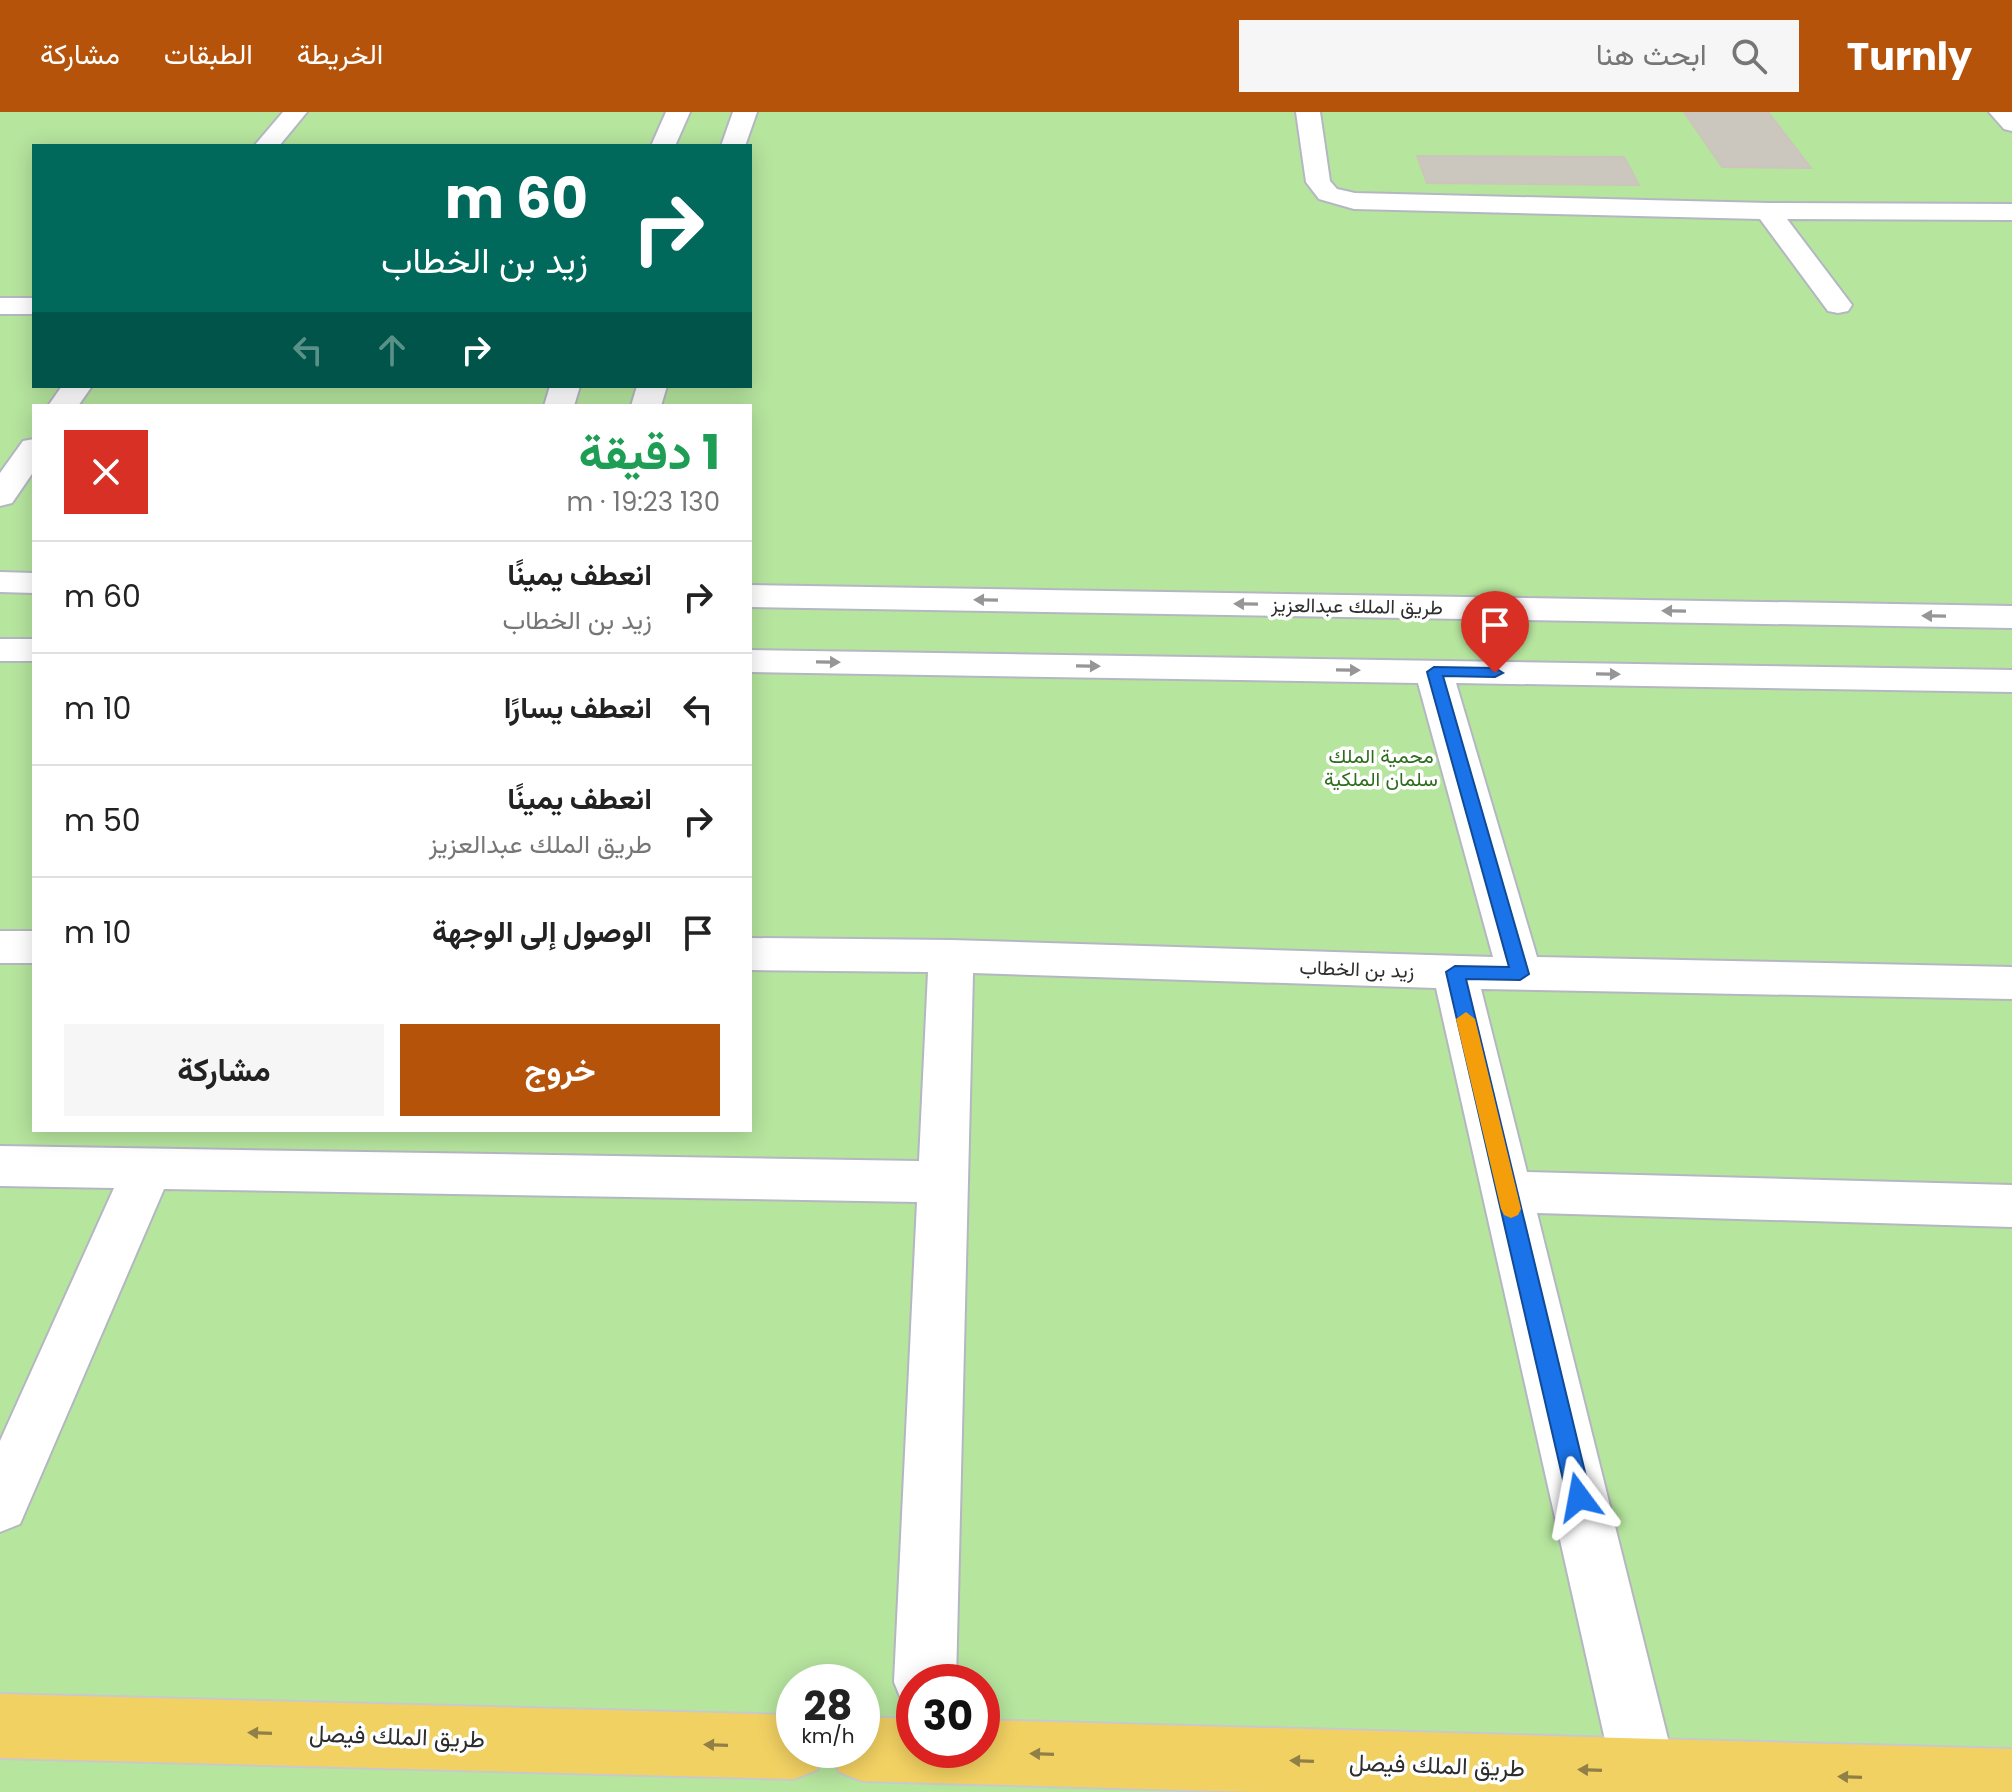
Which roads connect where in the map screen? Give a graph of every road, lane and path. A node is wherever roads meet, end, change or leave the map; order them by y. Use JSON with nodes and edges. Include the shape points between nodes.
{"nodes":[{"id":1,"x":295,"y":112,"type":"edge"},
{"id":2,"x":678,"y":112,"type":"edge"},
{"id":3,"x":745,"y":112,"type":"edge"},
{"id":4,"x":1308,"y":112,"type":"edge"},
{"id":5,"x":2001,"y":112,"type":"edge"},
{"id":6,"x":2012,"y":124,"type":"edge"},
{"id":7,"x":268,"y":144,"type":"edge"},
{"id":8,"x":664,"y":144,"type":"edge"},
{"id":9,"x":734,"y":144,"type":"edge"},
{"id":10,"x":1768,"y":211,"type":"junction"},
{"id":11,"x":2012,"y":212,"type":"edge"},
{"id":12,"x":1838,"y":305,"type":"dead end"},
{"id":13,"x":0,"y":306,"type":"edge"},
{"id":14,"x":32,"y":306,"type":"edge"},
{"id":15,"x":32,"y":451,"type":"edge"},
{"id":16,"x":0,"y":496,"type":"edge"},
{"id":17,"x":0,"y":582,"type":"edge"},
{"id":18,"x":32,"y":583,"type":"edge"},
{"id":19,"x":752,"y":596,"type":"edge"},
{"id":20,"x":2012,"y":617,"type":"edge"},
{"id":21,"x":0,"y":650,"type":"edge"},
{"id":22,"x":32,"y":650,"type":"edge"},
{"id":23,"x":752,"y":665,"type":"edge"},
{"id":24,"x":1434,"y":672,"type":"junction"},
{"id":25,"x":2012,"y":681,"type":"edge"},
{"id":26,"x":0,"y":947,"type":"edge"},
{"id":27,"x":32,"y":947,"type":"edge"},
{"id":28,"x":752,"y":954,"type":"edge"},
{"id":29,"x":951,"y":956,"type":"junction"},
{"id":30,"x":1455,"y":972,"type":"junction"},
{"id":31,"x":1520,"y":974,"type":"junction"},
{"id":32,"x":2012,"y":983,"type":"edge"},
{"id":33,"x":0,"y":1166,"type":"edge"},
{"id":34,"x":148,"y":1168,"type":"junction"},
{"id":35,"x":942,"y":1182,"type":"junction"},
{"id":36,"x":1507,"y":1192,"type":"junction"},
{"id":37,"x":2012,"y":1206,"type":"edge"},
{"id":38,"x":0,"y":1505,"type":"edge"},
{"id":39,"x":926,"y":1664,"type":"edge"},
{"id":40,"x":0,"y":1726,"type":"edge"},
{"id":41,"x":776,"y":1747,"type":"edge"},
{"id":42,"x":1000,"y":1752,"type":"edge"},
{"id":43,"x":1644,"y":1771,"type":"junction"},
{"id":44,"x":2012,"y":1781,"type":"edge"}],
"edges":[{"from":1,"to":7,"type":"street"},
{"from":2,"to":8,"type":"street"},
{"from":3,"to":9,"type":"street"},
{"from":4,"to":10,"type":"street","via":[[1318,182],[1328,194],[1354,201]]},
{"from":5,"to":6,"type":"street"},
{"from":10,"to":11,"type":"street"},
{"from":10,"to":12,"type":"street"},
{"from":13,"to":14,"type":"street"},
{"from":15,"to":16,"type":"street"},
{"from":17,"to":18,"type":"street"},
{"from":20,"to":19,"type":"street","name":"طريق الملك عبدالعزيز","one_way":true},
{"from":21,"to":22,"type":"street"},
{"from":23,"to":24,"type":"street","one_way":true},
{"from":24,"to":25,"type":"street","one_way":true},
{"from":24,"to":31,"type":"street"},
{"from":26,"to":27,"type":"street"},
{"from":28,"to":29,"type":"street","name":"زيد بن الخطاب"},
{"from":29,"to":30,"type":"street","name":"زيد بن الخطاب"},
{"from":29,"to":35,"type":"street"},
{"from":30,"to":31,"type":"street","name":"زيد بن الخطاب"},
{"from":30,"to":36,"type":"street"},
{"from":31,"to":32,"type":"street","name":"زيد بن الخطاب"},
{"from":33,"to":34,"type":"street"},
{"from":34,"to":35,"type":"street"},
{"from":34,"to":38,"type":"street"},
{"from":35,"to":39,"type":"street"},
{"from":36,"to":37,"type":"street"},
{"from":36,"to":43,"type":"street"},
{"from":41,"to":40,"type":"main road","name":"طريق الملك فيصل","one_way":true},
{"from":43,"to":42,"type":"main road","name":"طريق الملك فيصل","one_way":true},
{"from":44,"to":43,"type":"main road","name":"طريق الملك فيصل","one_way":true}]}
